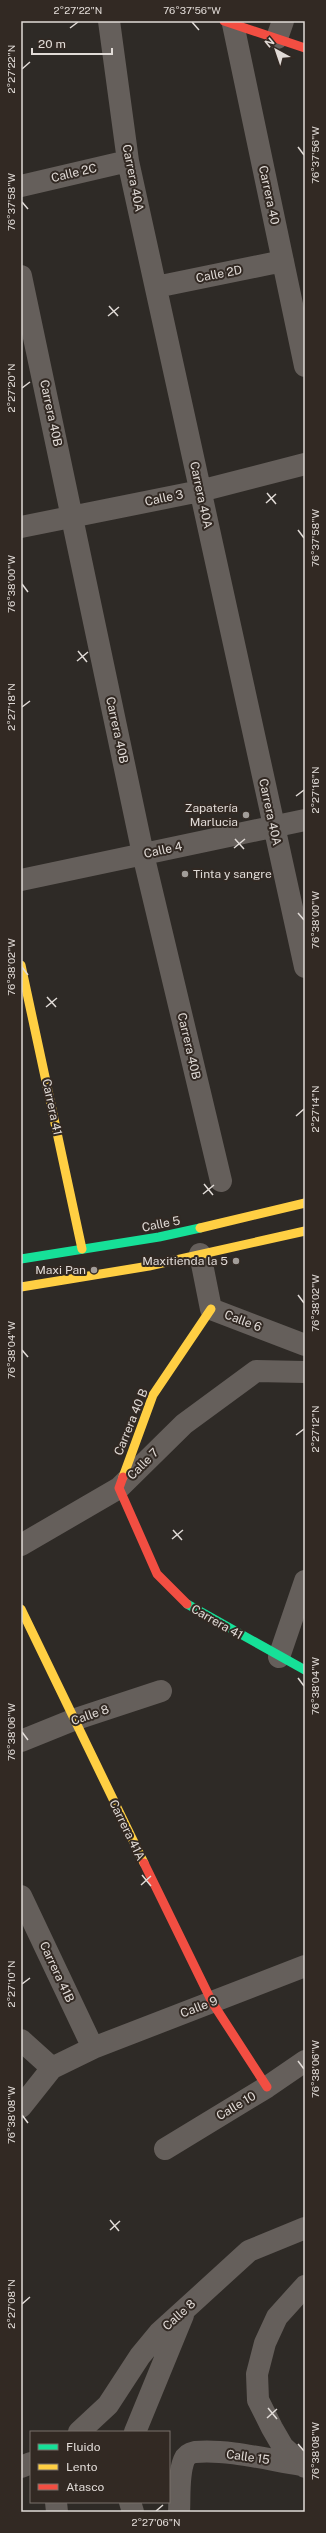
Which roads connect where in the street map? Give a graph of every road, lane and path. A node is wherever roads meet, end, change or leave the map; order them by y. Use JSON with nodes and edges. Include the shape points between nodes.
{"nodes":[{"id":1,"x":109,"y":21,"type":"edge"},
{"id":2,"x":228,"y":23,"type":"edge"},
{"id":3,"x":280,"y":30,"type":"edge"},
{"id":4,"x":305,"y":48,"type":"edge"},
{"id":5,"x":128,"y":160,"type":"junction"},
{"id":6,"x":21,"y":186,"type":"edge"},
{"id":7,"x":283,"y":261,"type":"junction"},
{"id":8,"x":21,"y":276,"type":"edge"},
{"id":9,"x":156,"y":287,"type":"junction"},
{"id":10,"x":305,"y":366,"type":"edge"},
{"id":11,"x":305,"y":464,"type":"edge"},
{"id":12,"x":200,"y":491,"type":"junction"},
{"id":13,"x":73,"y":517,"type":"junction"},
{"id":14,"x":21,"y":527,"type":"edge"},
{"id":15,"x":305,"y":820,"type":"edge"},
{"id":16,"x":273,"y":827,"type":"junction"},
{"id":17,"x":143,"y":854,"type":"junction"},
{"id":18,"x":21,"y":880,"type":"edge"},
{"id":19,"x":21,"y":965,"type":"edge"},
{"id":20,"x":305,"y":967,"type":"edge"},
{"id":21,"x":221,"y":1181,"type":"dead end"},
{"id":22,"x":305,"y":1203,"type":"edge"},
{"id":23,"x":305,"y":1231,"type":"edge"},
{"id":24,"x":82,"y":1249,"type":"junction"},
{"id":25,"x":200,"y":1254,"type":"junction"},
{"id":26,"x":21,"y":1259,"type":"edge"},
{"id":27,"x":21,"y":1287,"type":"edge"},
{"id":28,"x":211,"y":1309,"type":"junction"},
{"id":29,"x":305,"y":1345,"type":"edge"},
{"id":30,"x":305,"y":1372,"type":"edge"},
{"id":31,"x":119,"y":1488,"type":"junction"},
{"id":32,"x":21,"y":1545,"type":"edge"},
{"id":33,"x":305,"y":1581,"type":"edge"},
{"id":34,"x":21,"y":1609,"type":"edge"},
{"id":35,"x":279,"y":1657,"type":"junction"},
{"id":36,"x":305,"y":1670,"type":"edge"},
{"id":37,"x":161,"y":1691,"type":"dead end"},
{"id":38,"x":73,"y":1720,"type":"junction"},
{"id":39,"x":21,"y":1741,"type":"edge"},
{"id":40,"x":21,"y":1896,"type":"edge"},
{"id":41,"x":305,"y":1966,"type":"edge"},
{"id":42,"x":212,"y":2002,"type":"junction"},
{"id":43,"x":21,"y":2040,"type":"edge"},
{"id":44,"x":93,"y":2048,"type":"junction"},
{"id":45,"x":305,"y":2061,"type":"edge"},
{"id":46,"x":52,"y":2068,"type":"junction"},
{"id":47,"x":268,"y":2087,"type":"junction"},
{"id":48,"x":21,"y":2107,"type":"edge"},
{"id":49,"x":165,"y":2149,"type":"dead end"},
{"id":50,"x":305,"y":2228,"type":"edge"},
{"id":51,"x":305,"y":2286,"type":"edge"},
{"id":52,"x":185,"y":2310,"type":"junction"},
{"id":53,"x":80,"y":2431,"type":"edge"},
{"id":54,"x":135,"y":2431,"type":"edge"},
{"id":55,"x":303,"y":2466,"type":"edge"},
{"id":56,"x":179,"y":2512,"type":"edge"}],
"edges":[{"from":1,"to":5,"type":"street","name":"Carrera 40A"},
{"from":2,"to":3,"type":"street"},
{"from":2,"to":7,"type":"street","name":"Carrera 40"},
{"from":3,"to":4,"type":"street"},
{"from":5,"to":6,"type":"street","name":"Calle 2C"},
{"from":5,"to":9,"type":"street","name":"Carrera 40A"},
{"from":7,"to":9,"type":"street","name":"Calle 2D"},
{"from":7,"to":10,"type":"street","name":"Carrera 40"},
{"from":8,"to":13,"type":"street","name":"Carrera 40B"},
{"from":9,"to":12,"type":"street","name":"Carrera 40A"},
{"from":11,"to":12,"type":"street","name":"Calle 3"},
{"from":12,"to":13,"type":"street","name":"Calle 3"},
{"from":12,"to":16,"type":"street","name":"Carrera 40A"},
{"from":13,"to":14,"type":"street","name":"Calle 3"},
{"from":13,"to":17,"type":"street","name":"Carrera 40B"},
{"from":15,"to":16,"type":"street","name":"Calle 4"},
{"from":16,"to":17,"type":"street","name":"Calle 4"},
{"from":16,"to":20,"type":"street","name":"Carrera 40A"},
{"from":17,"to":18,"type":"street","name":"Calle 4"},
{"from":17,"to":21,"type":"street","name":"Carrera 40B"},
{"from":19,"to":24,"type":"street","name":"Carrera 41"},
{"from":22,"to":24,"type":"street","name":"Calle 5","via":[[159,1237]]},
{"from":23,"to":25,"type":"street"},
{"from":24,"to":26,"type":"street","name":"Calle 5"},
{"from":25,"to":27,"type":"street","via":[[149,1266]]},
{"from":25,"to":28,"type":"street","name":"Calle 6"},
{"from":28,"to":29,"type":"street","name":"Calle 6"},
{"from":28,"to":31,"type":"street","name":"Carrera 40 B","via":[[153,1395]]},
{"from":30,"to":31,"type":"street","name":"Calle 7","via":[[256,1371],[184,1424]]},
{"from":31,"to":32,"type":"street","name":"Calle 7"},
{"from":31,"to":35,"type":"street","name":"Carrera 41","via":[[157,1574],[191,1608]]},
{"from":33,"to":35,"type":"street"},
{"from":34,"to":38,"type":"street","name":"Carrera 41A"},
{"from":35,"to":36,"type":"street","name":"Carrera 41"},
{"from":37,"to":38,"type":"street","name":"Calle 8"},
{"from":38,"to":39,"type":"street","name":"Calle 8"},
{"from":38,"to":42,"type":"street","name":"Carrera 41A"},
{"from":40,"to":44,"type":"street","name":"Carrera 41B"},
{"from":41,"to":42,"type":"street","name":"Calle 9"},
{"from":42,"to":44,"type":"street","name":"Calle 9"},
{"from":42,"to":47,"type":"street","name":"Carrera 41A"},
{"from":43,"to":46,"type":"street"},
{"from":44,"to":46,"type":"street"},
{"from":45,"to":47,"type":"street","name":"Calle 10"},
{"from":46,"to":48,"type":"street"},
{"from":47,"to":49,"type":"street","name":"Calle 10"},
{"from":50,"to":52,"type":"street","name":"Calle 8","via":[[249,2250]]},
{"from":51,"to":55,"type":"street","name":"Calle 15","via":[[277,2317],[265,2343],[257,2374],[258,2400],[283,2447]]},
{"from":52,"to":53,"type":"street","name":"Calle 8","via":[[159,2333],[140,2356],[108,2405]]},
{"from":52,"to":54,"type":"street"},
{"from":55,"to":56,"type":"street","name":"Calle 15","via":[[222,2454],[188,2454],[184,2460]]}]}
